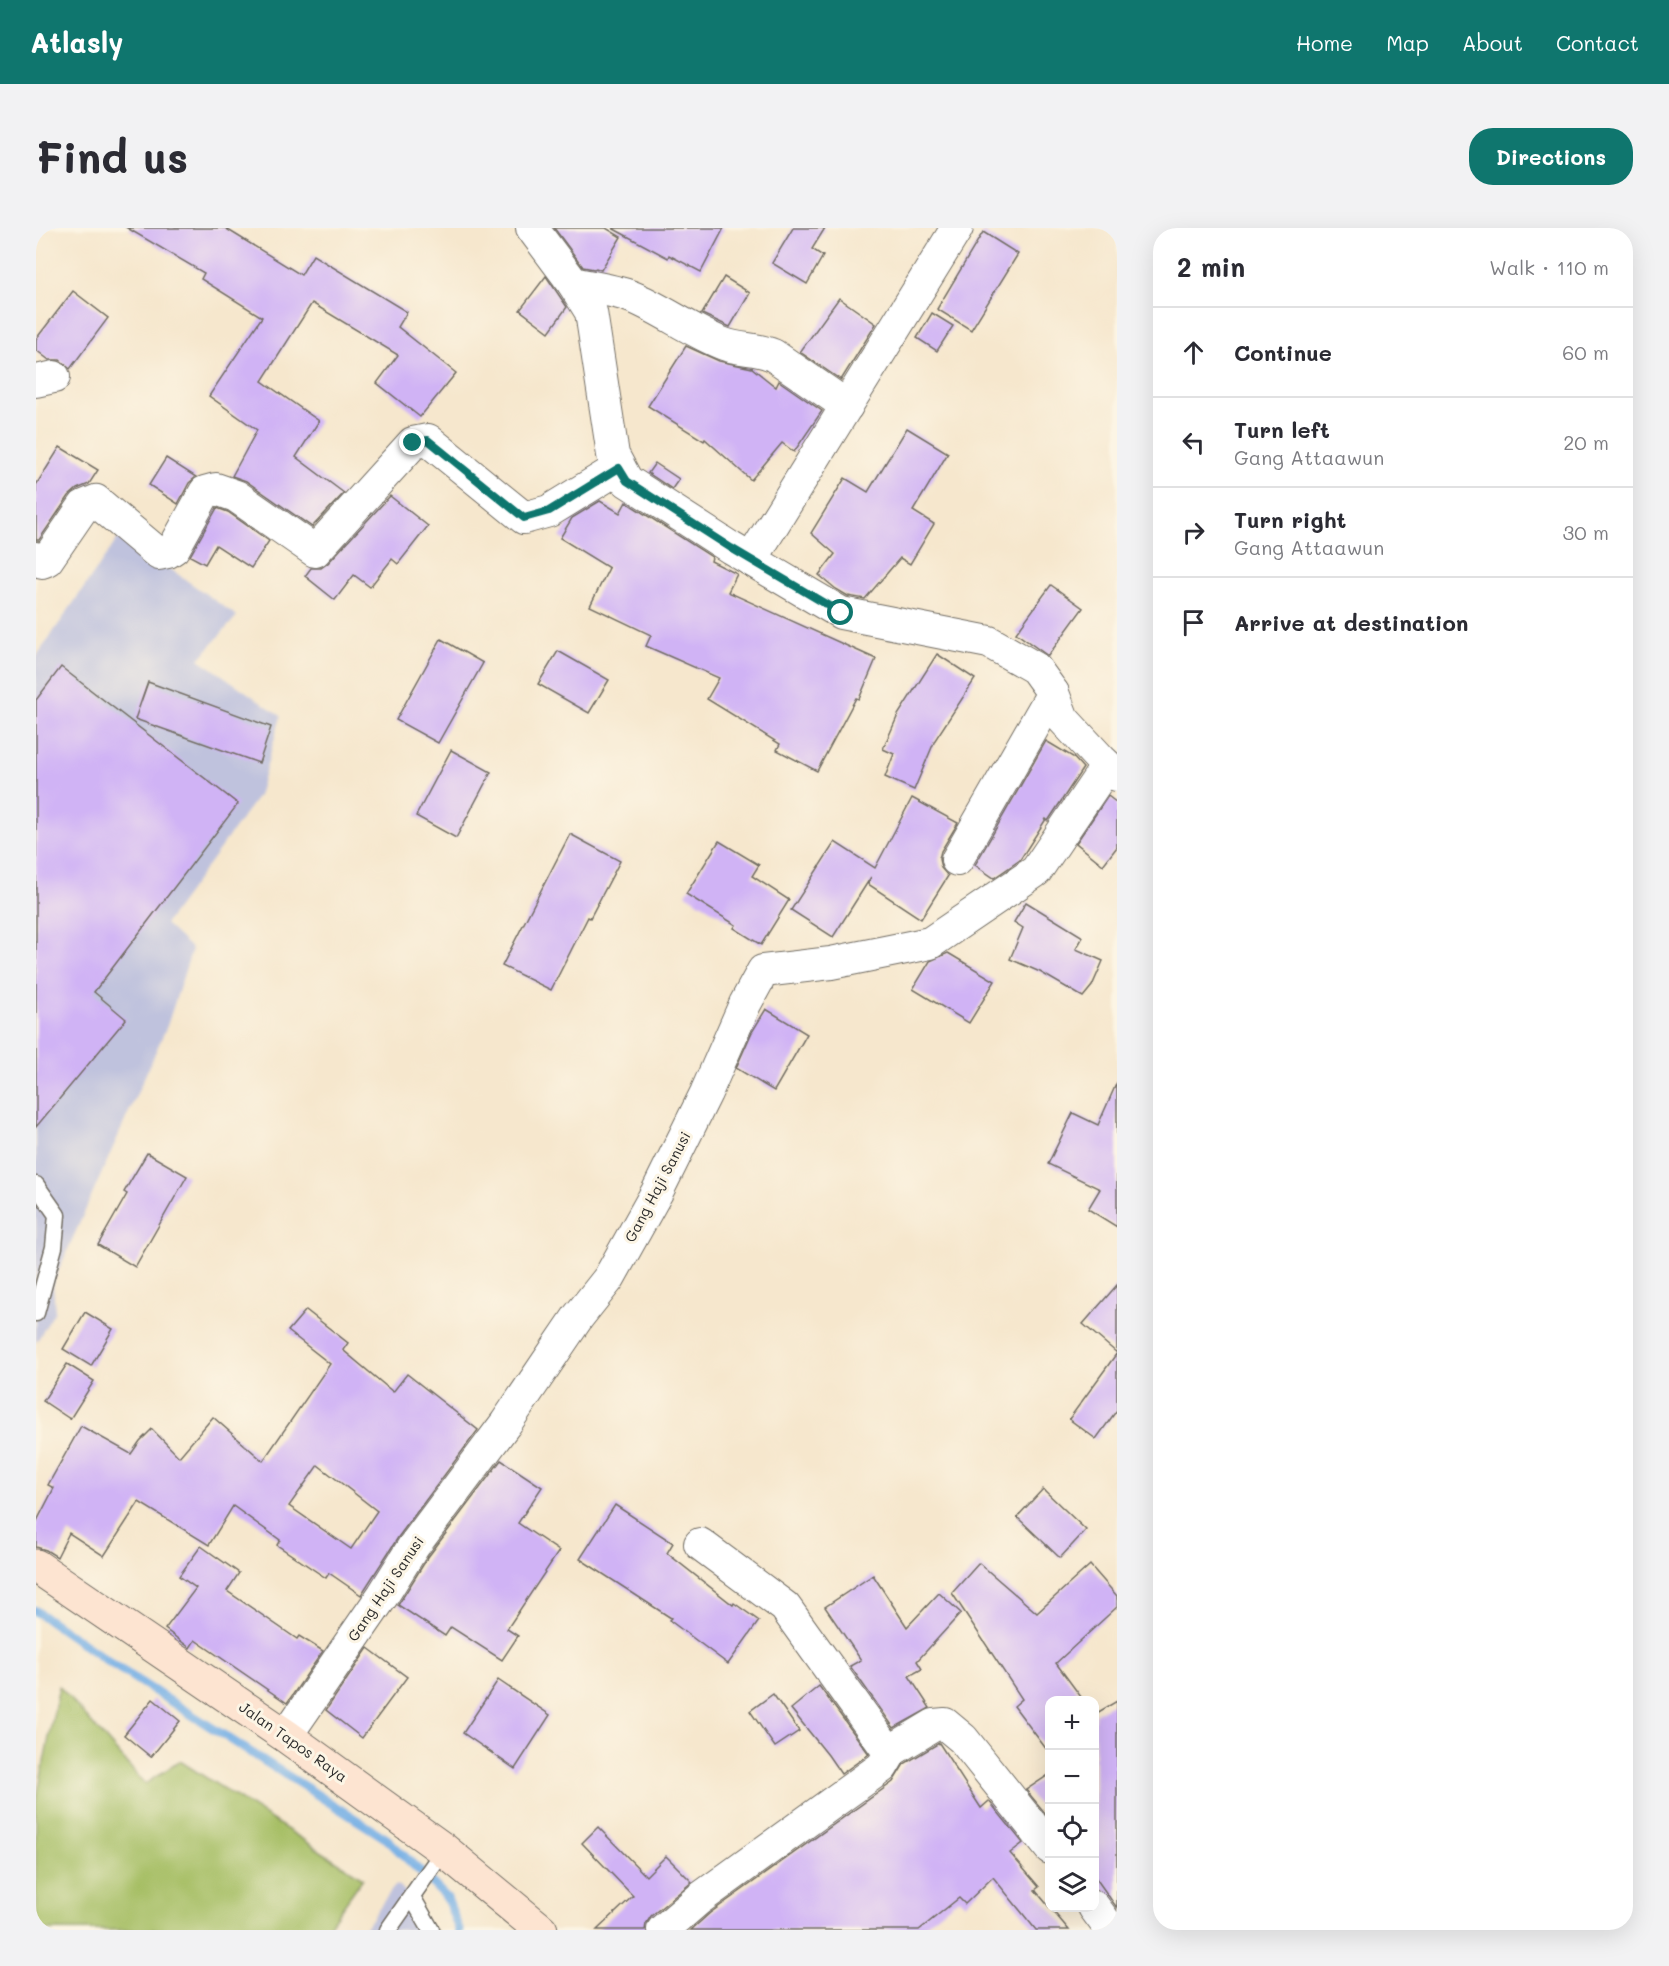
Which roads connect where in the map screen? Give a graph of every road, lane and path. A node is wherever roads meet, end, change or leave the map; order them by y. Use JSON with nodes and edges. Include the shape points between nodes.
{"nodes":[{"id":1,"x":532,"y":228,"type":"edge"},
{"id":2,"x":957,"y":228,"type":"edge"},
{"id":3,"x":573,"y":283,"type":"junction"},
{"id":4,"x":847,"y":406,"type":"junction"},
{"id":5,"x":619,"y":468,"type":"junction"},
{"id":6,"x":36,"y":558,"type":"edge"},
{"id":7,"x":752,"y":560,"type":"junction"},
{"id":8,"x":1053,"y":693,"type":"junction"},
{"id":9,"x":1112,"y":770,"type":"edge"},
{"id":10,"x":957,"y":860,"type":"dead end"},
{"id":11,"x":36,"y":1185,"type":"edge"},
{"id":12,"x":36,"y":1313,"type":"edge"},
{"id":13,"x":700,"y":1544,"type":"dead end"},
{"id":14,"x":36,"y":1566,"type":"edge"},
{"id":15,"x":286,"y":1736,"type":"junction"},
{"id":16,"x":889,"y":1752,"type":"junction"},
{"id":17,"x":1045,"y":1842,"type":"edge"},
{"id":18,"x":441,"y":1855,"type":"junction"},
{"id":19,"x":414,"y":1893,"type":"junction"},
{"id":20,"x":1099,"y":1912,"type":"edge"},
{"id":21,"x":388,"y":1930,"type":"edge"},
{"id":22,"x":431,"y":1930,"type":"edge"},
{"id":23,"x":541,"y":1930,"type":"edge"},
{"id":24,"x":663,"y":1930,"type":"edge"},
{"id":25,"x":1112,"y":1930,"type":"edge"}],
"edges":[{"from":1,"to":3,"type":"street"},
{"from":2,"to":4,"type":"street"},
{"from":3,"to":4,"type":"street","via":[[635,298],[726,345],[773,354]]},
{"from":3,"to":5,"type":"street","via":[[591,312],[609,435]]},
{"from":4,"to":7,"type":"street"},
{"from":5,"to":6,"type":"street","via":[[549,511],[524,518],[428,440],[413,443],[315,551],[236,496],[216,489],[205,492],[174,548],[168,552],[159,554],[96,501],[84,506],[47,560]]},
{"from":5,"to":7,"type":"street","via":[[627,481]]},
{"from":7,"to":8,"type":"street","via":[[841,613],[989,642],[1035,668]]},
{"from":8,"to":9,"type":"street","via":[[1063,719]]},
{"from":8,"to":10,"type":"street"},
{"from":9,"to":15,"type":"street","name":"Gang Haji Sanusi","via":[[1036,871],[930,943],[831,963],[763,971],[657,1192],[609,1278],[413,1546]]},
{"from":11,"to":12,"type":"lane","via":[[57,1215],[54,1247]]},
{"from":13,"to":16,"type":"street","via":[[785,1607]]},
{"from":14,"to":15,"type":"main road","name":"Jalan Tapos Raya"},
{"from":15,"to":18,"type":"main road","name":"Jalan Tapos Raya"},
{"from":16,"to":17,"type":"street","via":[[934,1725],[945,1724],[963,1739]]},
{"from":16,"to":24,"type":"street","via":[[882,1767],[699,1899]]},
{"from":18,"to":19,"type":"lane"},
{"from":18,"to":23,"type":"main road","name":"Jalan Tapos Raya"},
{"from":19,"to":21,"type":"lane"},
{"from":19,"to":22,"type":"lane"},
{"from":20,"to":25,"type":"street"}]}
